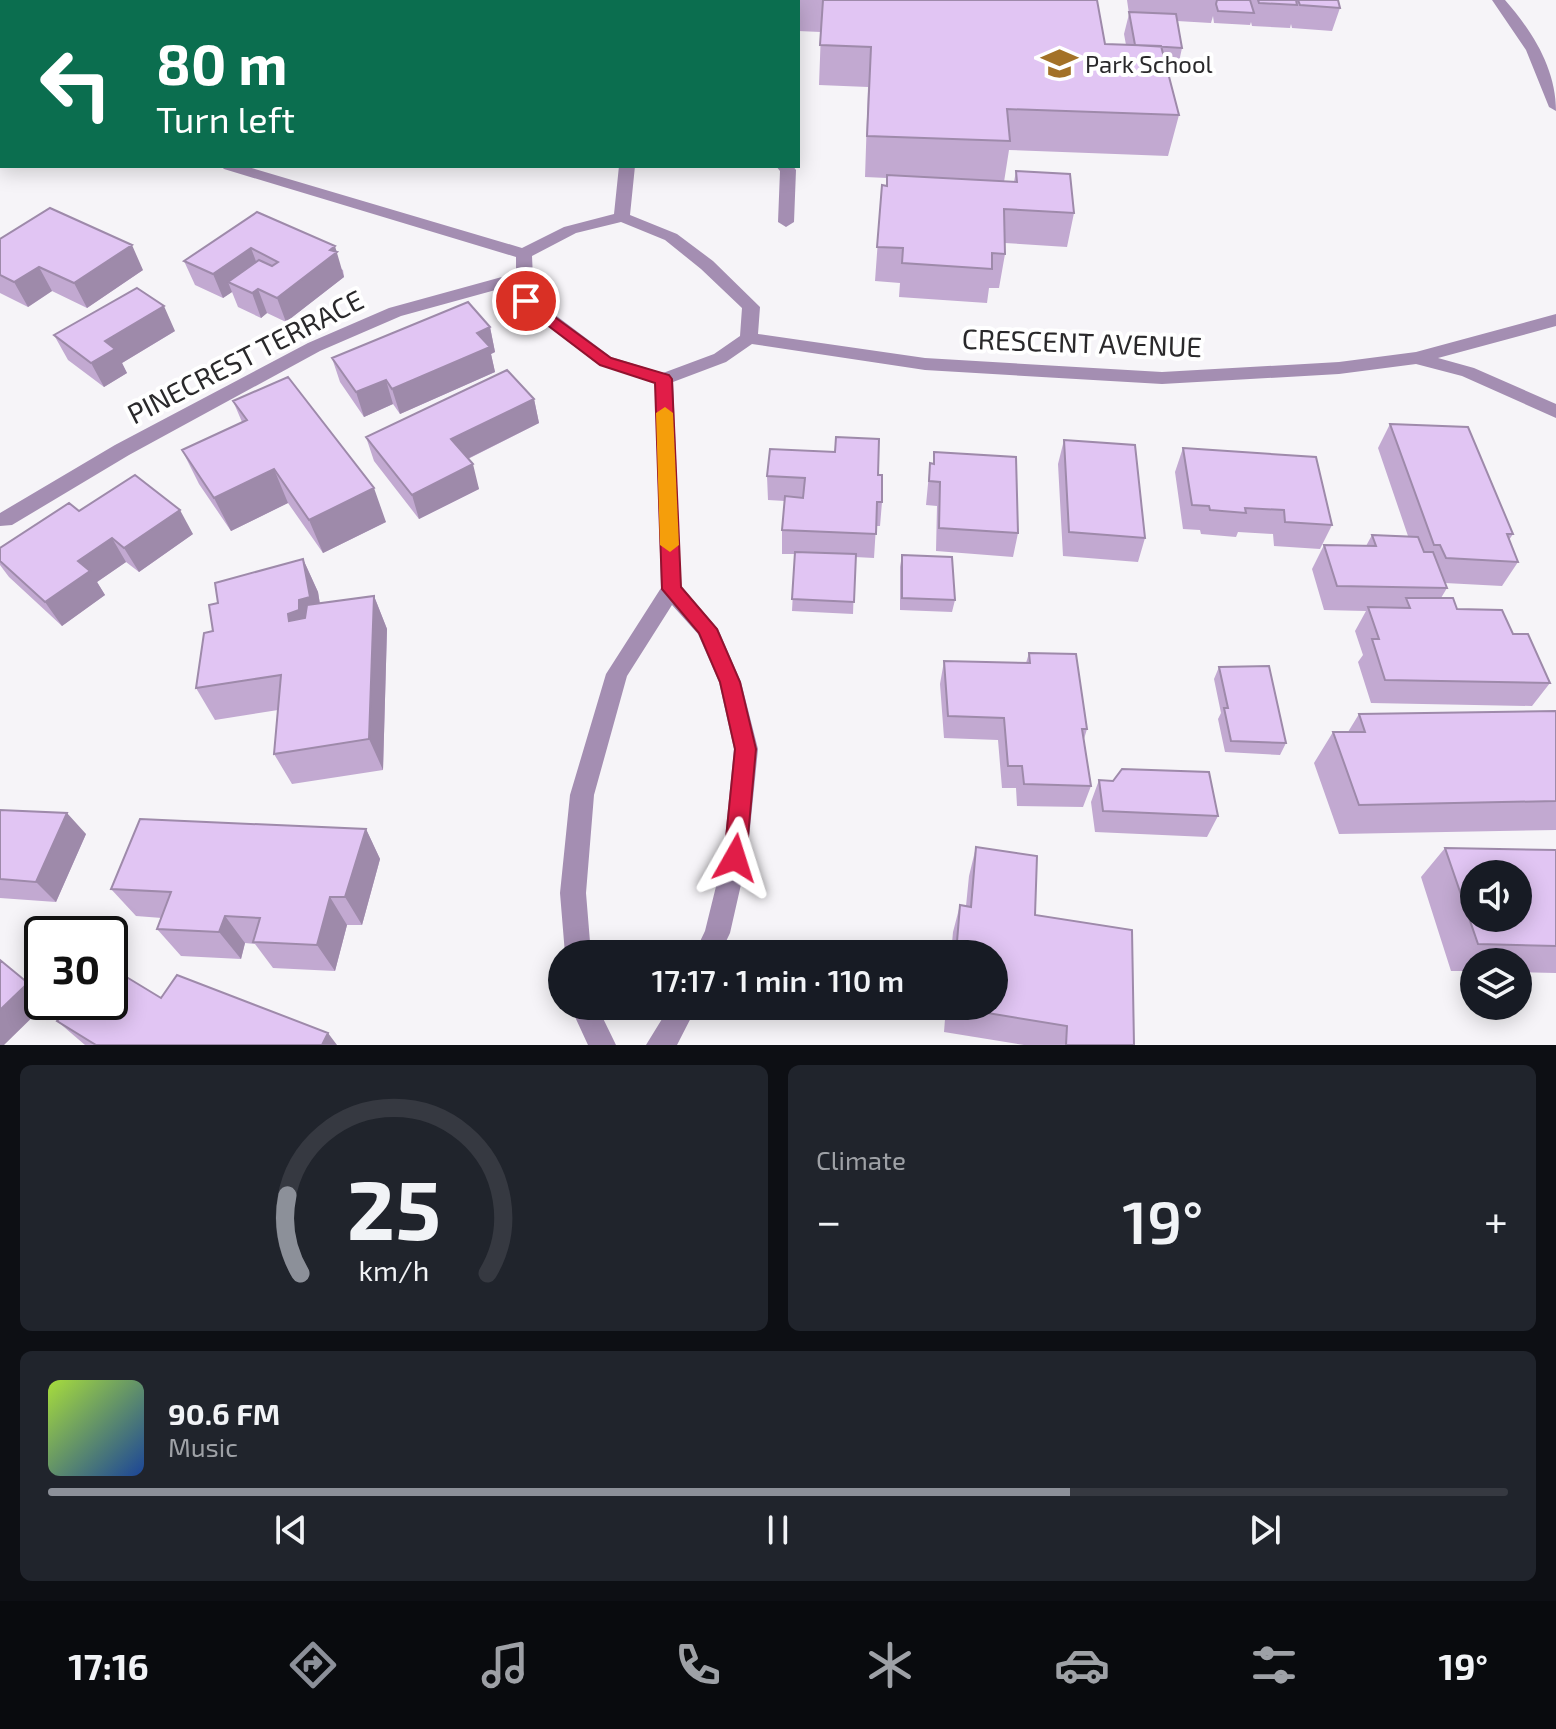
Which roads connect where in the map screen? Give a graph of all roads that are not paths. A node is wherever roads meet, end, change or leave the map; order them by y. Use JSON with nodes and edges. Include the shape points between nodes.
{"nodes":[{"id":1,"x":1498,"y":0,"type":"edge"},
{"id":2,"x":1556,"y":107,"type":"edge"},
{"id":3,"x":236,"y":168,"type":"edge"},
{"id":4,"x":627,"y":168,"type":"edge"},
{"id":5,"x":786,"y":168,"type":"edge"},
{"id":6,"x":622,"y":217,"type":"junction"},
{"id":7,"x":786,"y":222,"type":"dead end"},
{"id":8,"x":524,"y":254,"type":"junction"},
{"id":9,"x":525,"y":276,"type":"junction"},
{"id":10,"x":1556,"y":320,"type":"edge"},
{"id":11,"x":749,"y":338,"type":"junction"},
{"id":12,"x":1416,"y":358,"type":"junction"},
{"id":13,"x":664,"y":379,"type":"junction"},
{"id":14,"x":1556,"y":412,"type":"edge"},
{"id":15,"x":5,"y":520,"type":"dead end"},
{"id":16,"x":671,"y":589,"type":"junction"},
{"id":17,"x":577,"y":940,"type":"edge"},
{"id":18,"x":714,"y":940,"type":"edge"},
{"id":19,"x":590,"y":1020,"type":"edge"},
{"id":20,"x":677,"y":1020,"type":"edge"},
{"id":21,"x":602,"y":1045,"type":"edge"},
{"id":22,"x":660,"y":1045,"type":"edge"}],
"edges":[{"from":1,"to":2,"type":"street","via":[[1513,15],[1545,73]]},
{"from":3,"to":8,"type":"street"},
{"from":4,"to":6,"type":"street"},
{"from":5,"to":7,"type":"street"},
{"from":6,"to":8,"type":"street","via":[[570,230]]},
{"from":6,"to":11,"type":"street","via":[[671,237],[740,296],[751,307]]},
{"from":8,"to":9,"type":"street"},
{"from":9,"to":13,"type":"street","via":[[526,301],[605,361]]},
{"from":9,"to":15,"type":"street","name":"PINECREST TERRACE","via":[[395,312],[314,347]]},
{"from":10,"to":12,"type":"street","name":"CRESCENT AVENUE"},
{"from":11,"to":12,"type":"street","name":"CRESCENT AVENUE","via":[[925,364],[1162,378]]},
{"from":11,"to":13,"type":"street","via":[[720,358]]},
{"from":12,"to":14,"type":"street","name":"CRESCENT AVENUE","via":[[1468,372]]},
{"from":13,"to":16,"type":"street"},
{"from":16,"to":17,"type":"street","via":[[617,674],[582,795],[573,893]]},
{"from":16,"to":18,"type":"street","via":[[707,629],[730,682],[746,749],[735,858]]},
{"from":19,"to":21,"type":"street"},
{"from":20,"to":22,"type":"street"}]}
